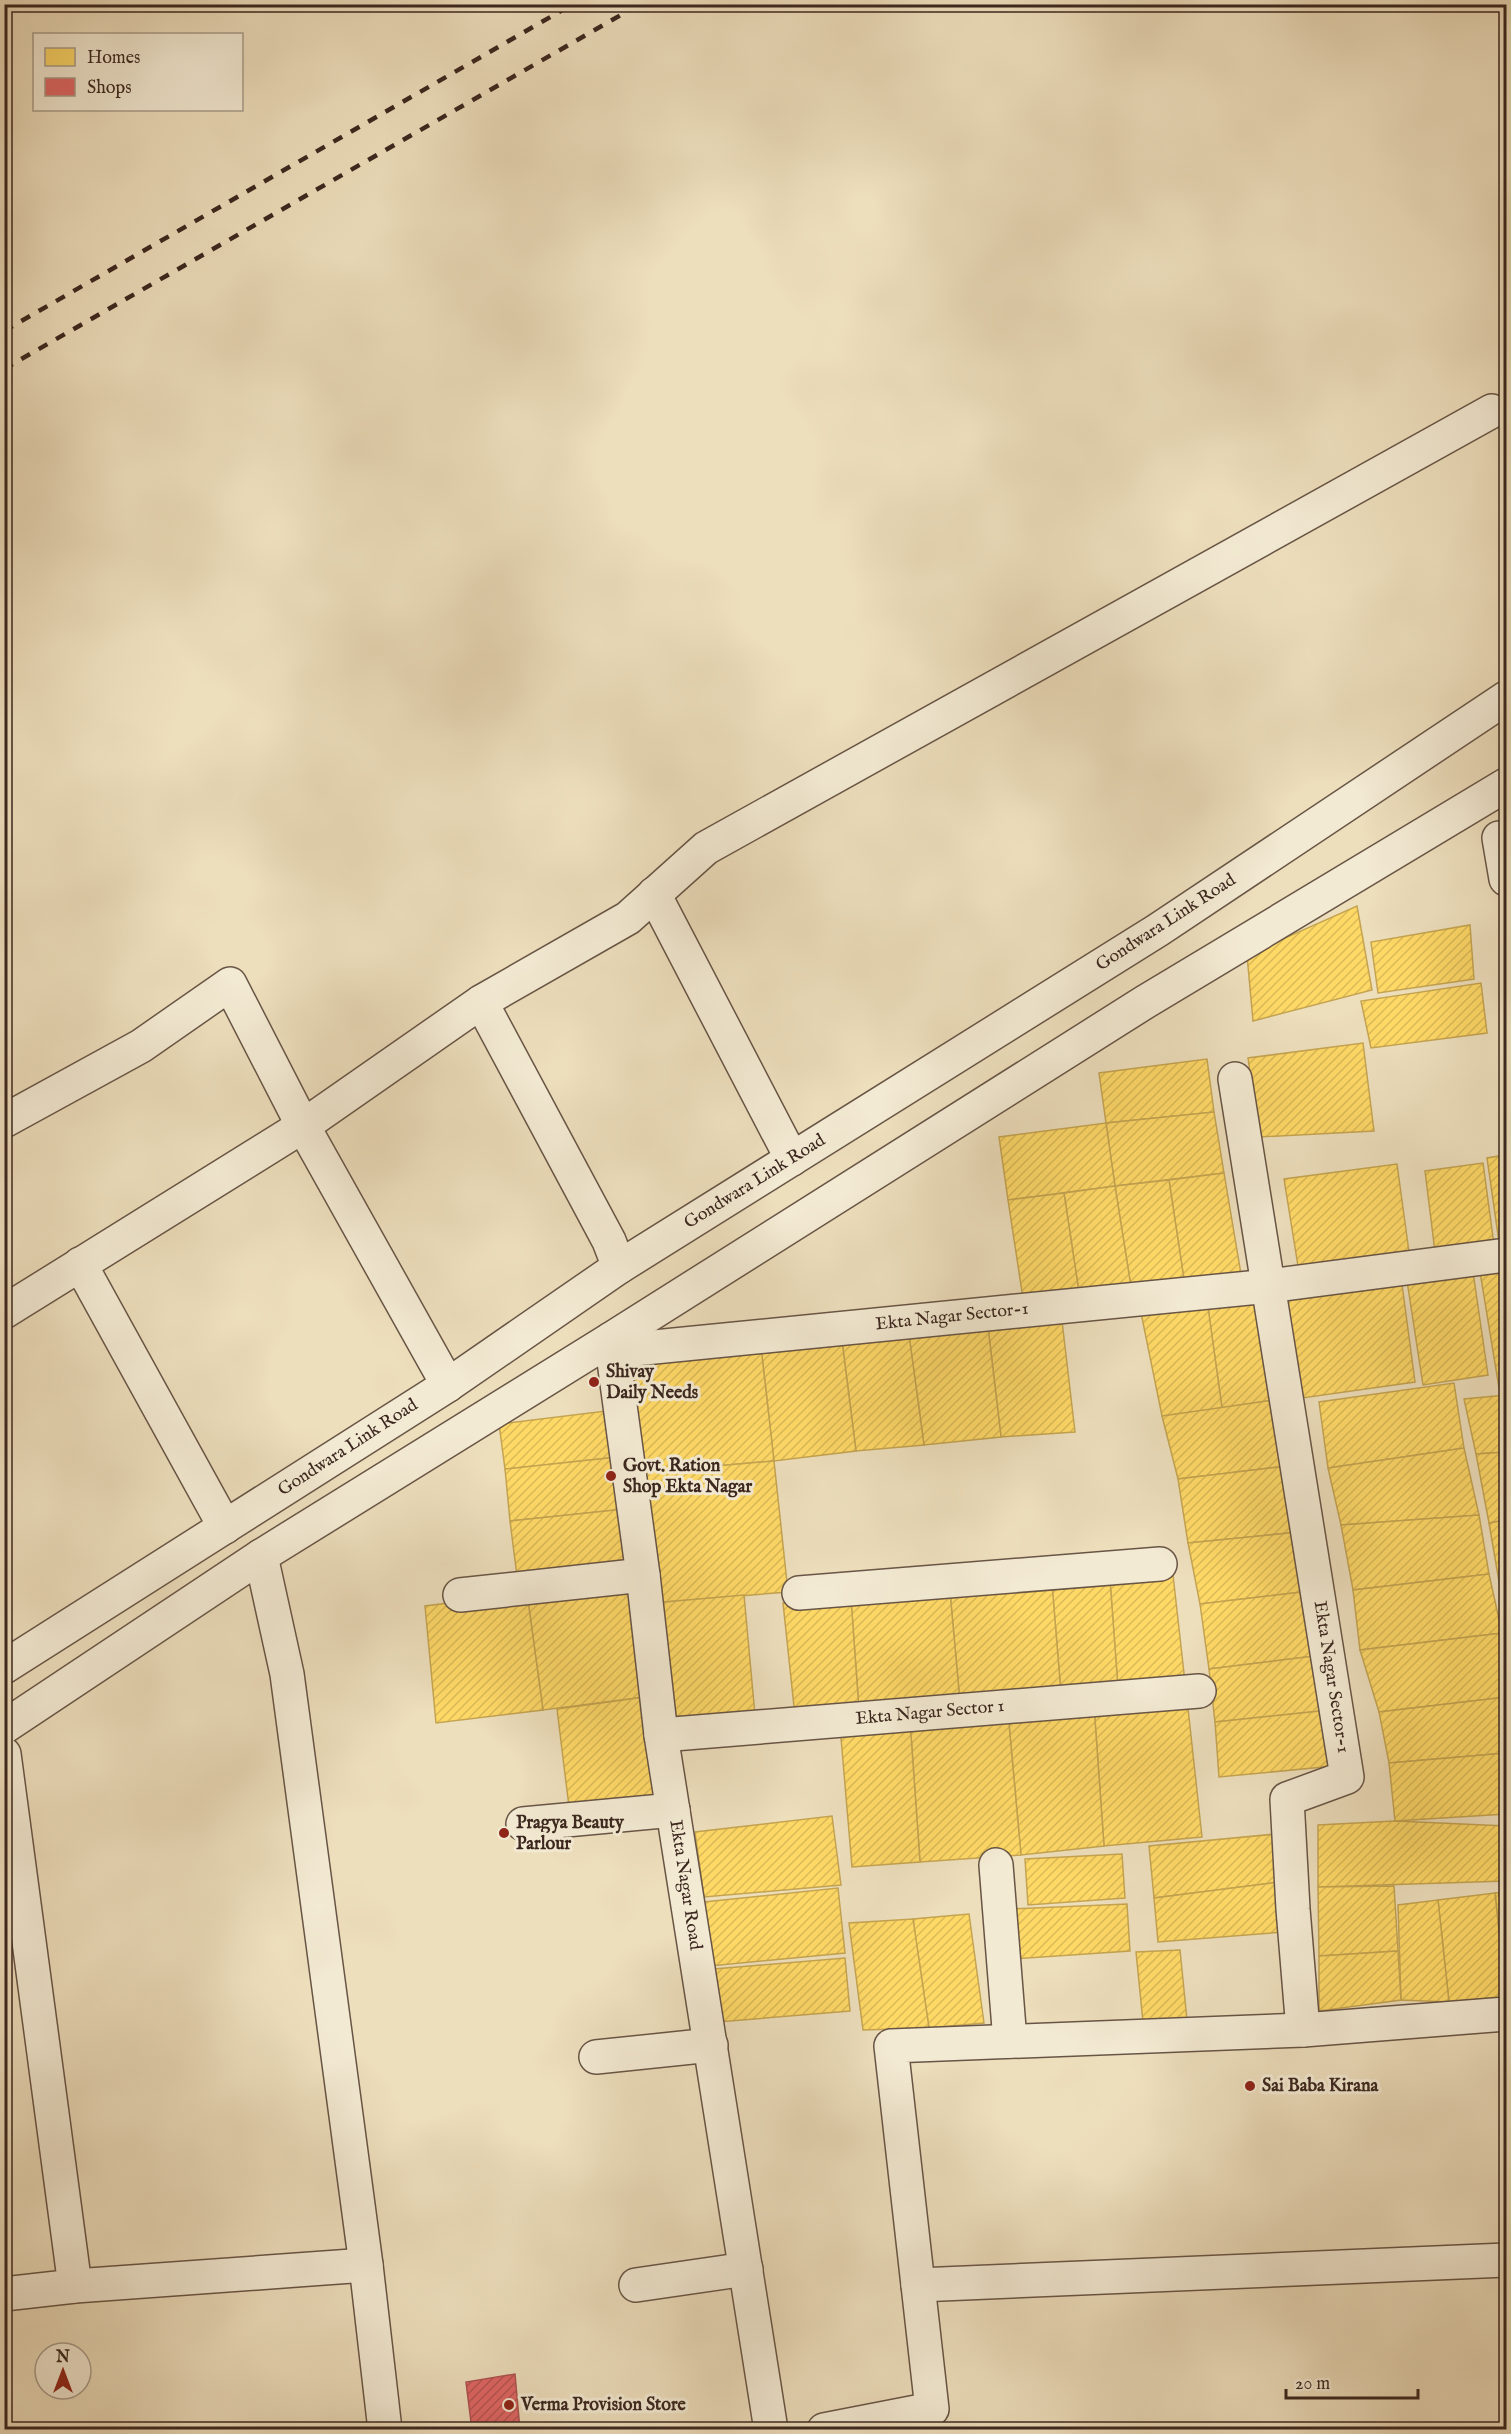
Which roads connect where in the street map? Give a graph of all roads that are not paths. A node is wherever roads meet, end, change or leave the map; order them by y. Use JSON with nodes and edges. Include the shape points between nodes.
{"nodes":[{"id":1,"x":1492,"y":411,"type":"dead end"},
{"id":2,"x":1506,"y":698,"type":"edge"},
{"id":3,"x":1506,"y":785,"type":"edge"},
{"id":4,"x":1499,"y":838,"type":"dead end"},
{"id":5,"x":1506,"y":879,"type":"edge"},
{"id":6,"x":654,"y":894,"type":"junction"},
{"id":7,"x":481,"y":1002,"type":"junction"},
{"id":8,"x":1235,"y":1078,"type":"dead end"},
{"id":9,"x":4,"y":1121,"type":"edge"},
{"id":10,"x":303,"y":1126,"type":"junction"},
{"id":11,"x":792,"y":1159,"type":"junction"},
{"id":12,"x":1506,"y":1256,"type":"edge"},
{"id":13,"x":80,"y":1263,"type":"junction"},
{"id":14,"x":619,"y":1267,"type":"junction"},
{"id":15,"x":1269,"y":1286,"type":"junction"},
{"id":16,"x":4,"y":1312,"type":"edge"},
{"id":17,"x":623,"y":1344,"type":"junction"},
{"id":18,"x":448,"y":1385,"type":"junction"},
{"id":19,"x":225,"y":1527,"type":"junction"},
{"id":20,"x":261,"y":1556,"type":"junction"},
{"id":21,"x":1160,"y":1564,"type":"dead end"},
{"id":22,"x":643,"y":1575,"type":"junction"},
{"id":23,"x":799,"y":1593,"type":"dead end"},
{"id":24,"x":460,"y":1595,"type":"dead end"},
{"id":25,"x":4,"y":1667,"type":"edge"},
{"id":26,"x":1199,"y":1691,"type":"dead end"},
{"id":27,"x":4,"y":1727,"type":"edge"},
{"id":28,"x":661,"y":1735,"type":"junction"},
{"id":29,"x":4,"y":1754,"type":"edge"},
{"id":30,"x":673,"y":1810,"type":"junction"},
{"id":31,"x":523,"y":1824,"type":"dead end"},
{"id":32,"x":996,"y":1865,"type":"dead end"},
{"id":33,"x":1506,"y":2014,"type":"edge"},
{"id":34,"x":1303,"y":2030,"type":"junction"},
{"id":35,"x":1010,"y":2042,"type":"junction"},
{"id":36,"x":711,"y":2045,"type":"junction"},
{"id":37,"x":596,"y":2057,"type":"dead end"},
{"id":38,"x":1506,"y":2260,"type":"edge"},
{"id":39,"x":366,"y":2265,"type":"junction"},
{"id":40,"x":746,"y":2269,"type":"junction"},
{"id":41,"x":636,"y":2285,"type":"dead end"},
{"id":42,"x":918,"y":2285,"type":"junction"},
{"id":43,"x":75,"y":2286,"type":"junction"},
{"id":44,"x":4,"y":2294,"type":"edge"},
{"id":45,"x":385,"y":2430,"type":"edge"},
{"id":46,"x":771,"y":2430,"type":"edge"},
{"id":47,"x":824,"y":2430,"type":"edge"}],
"edges":[{"from":1,"to":6,"type":"street","via":[[706,848]]},
{"from":2,"to":11,"type":"street","name":"Gondwara Link Road","via":[[1158,930]]},
{"from":3,"to":17,"type":"street","via":[[1145,1002]]},
{"from":4,"to":5,"type":"street"},
{"from":6,"to":7,"type":"street","via":[[628,918]]},
{"from":6,"to":11,"type":"street"},
{"from":7,"to":10,"type":"street"},
{"from":7,"to":14,"type":"street","via":[[609,1241]]},
{"from":8,"to":15,"type":"street","name":"Ekta Nagar Sector-1"},
{"from":9,"to":10,"type":"street","via":[[141,1046],[230,984]]},
{"from":10,"to":13,"type":"street"},
{"from":10,"to":18,"type":"street"},
{"from":11,"to":14,"type":"street","name":"Gondwara Link Road"},
{"from":12,"to":15,"type":"street","name":"Ekta Nagar Sector-1"},
{"from":13,"to":16,"type":"street"},
{"from":13,"to":19,"type":"street"},
{"from":14,"to":18,"type":"street","name":"Gondwara Link Road"},
{"from":15,"to":17,"type":"street","name":"Ekta Nagar Sector-1"},
{"from":15,"to":34,"type":"street","name":"Ekta Nagar Sector-1","via":[[1347,1777],[1287,1799]]},
{"from":17,"to":20,"type":"street"},
{"from":17,"to":22,"type":"street","name":"Ekta Nagar Road"},
{"from":18,"to":19,"type":"street","name":"Gondwara Link Road"},
{"from":19,"to":25,"type":"street","name":"Gondwara Link Road"},
{"from":20,"to":27,"type":"street"},
{"from":20,"to":39,"type":"street","via":[[287,1674]]},
{"from":21,"to":23,"type":"street"},
{"from":22,"to":24,"type":"street"},
{"from":22,"to":28,"type":"street","name":"Ekta Nagar Road"},
{"from":26,"to":28,"type":"street","name":"Ekta Nagar Sector 1"},
{"from":28,"to":30,"type":"street","name":"Ekta Nagar Road"},
{"from":29,"to":43,"type":"street"},
{"from":30,"to":31,"type":"street"},
{"from":30,"to":36,"type":"street","name":"Ekta Nagar Road"},
{"from":32,"to":35,"type":"street"},
{"from":33,"to":34,"type":"street"},
{"from":34,"to":35,"type":"street"},
{"from":35,"to":42,"type":"street","via":[[891,2046]]},
{"from":36,"to":37,"type":"street"},
{"from":36,"to":40,"type":"street","name":"Ekta Nagar Road"},
{"from":38,"to":42,"type":"street"},
{"from":39,"to":43,"type":"street"},
{"from":39,"to":45,"type":"street"},
{"from":40,"to":41,"type":"street"},
{"from":40,"to":46,"type":"street","name":"Ekta Nagar Road"},
{"from":42,"to":47,"type":"street","via":[[932,2409]]},
{"from":43,"to":44,"type":"street"}]}
